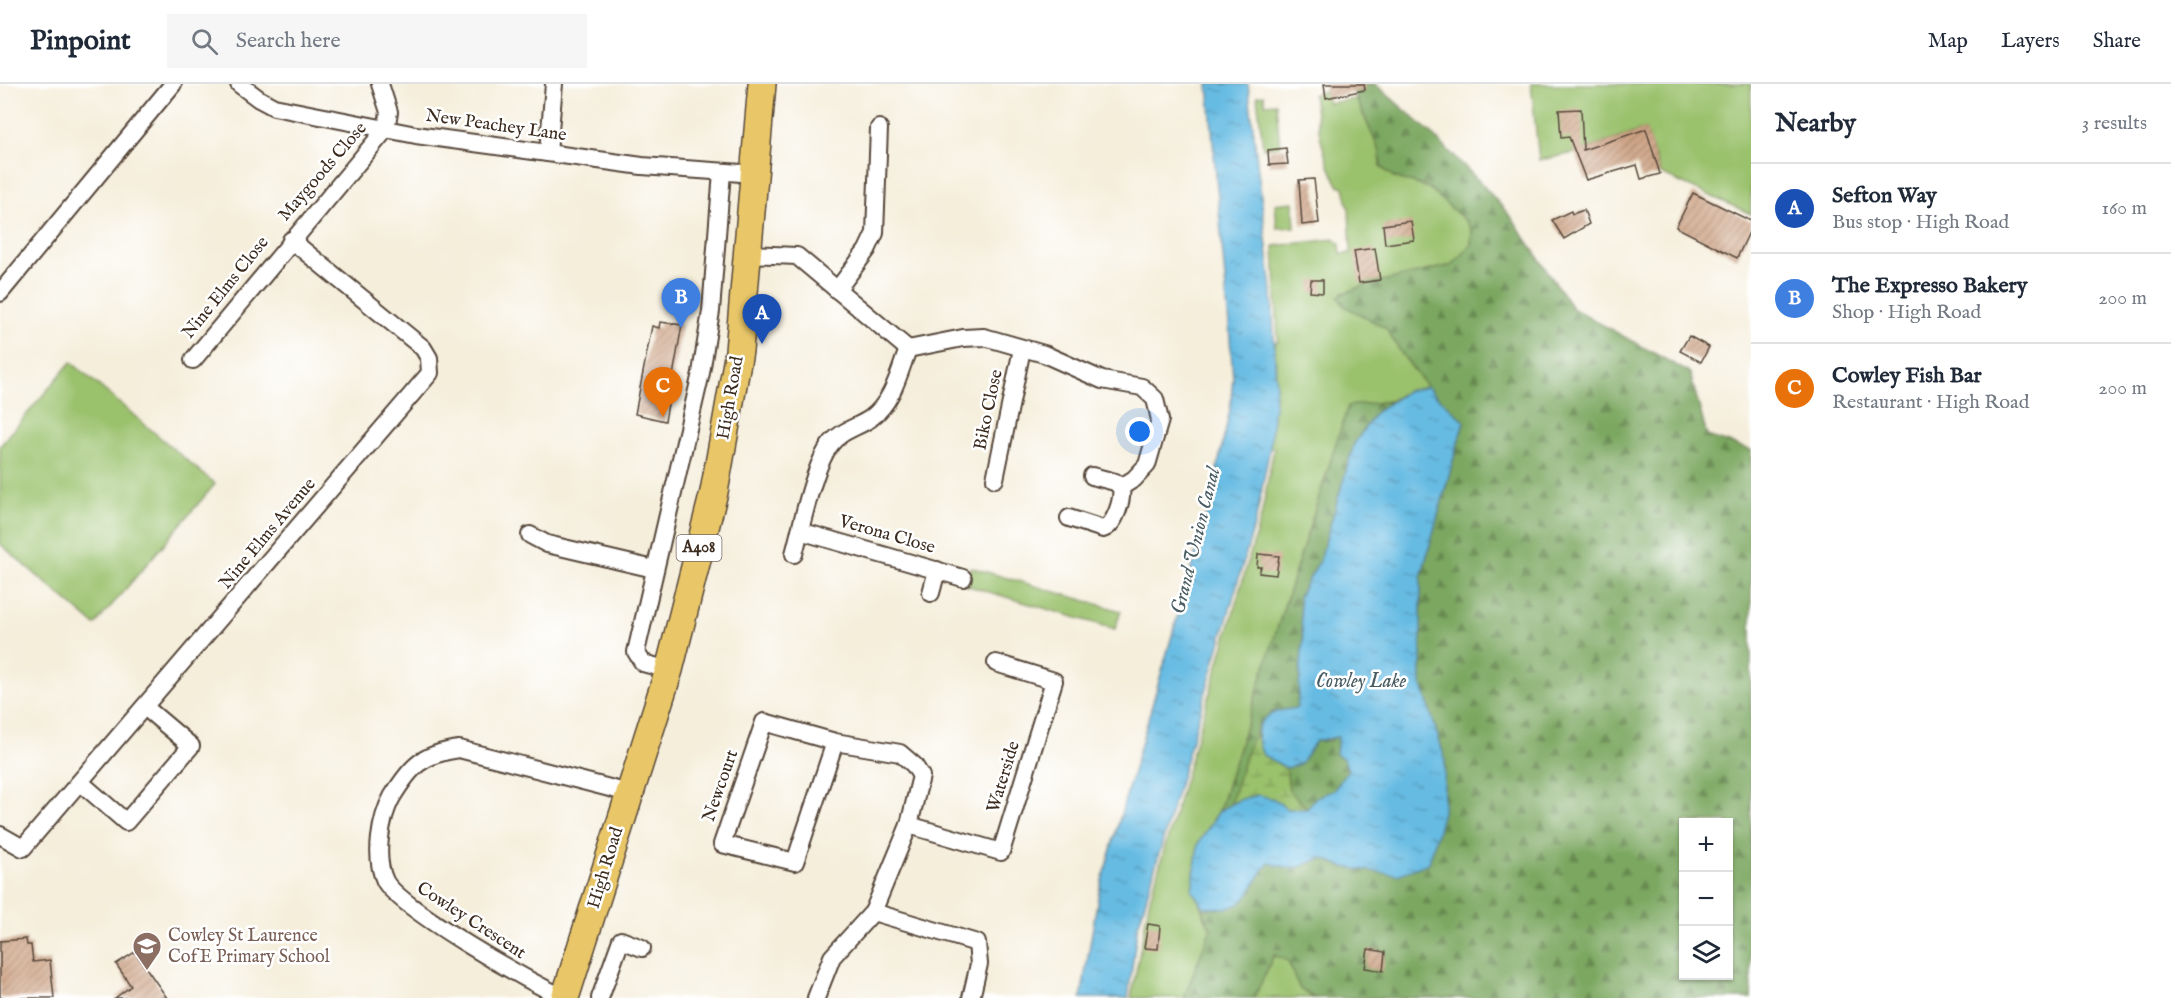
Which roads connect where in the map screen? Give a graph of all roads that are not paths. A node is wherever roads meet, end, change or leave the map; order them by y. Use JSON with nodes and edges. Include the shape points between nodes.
{"nodes":[{"id":1,"x":173,"y":84,"type":"edge"},
{"id":2,"x":239,"y":84,"type":"edge"},
{"id":3,"x":380,"y":84,"type":"edge"},
{"id":4,"x":554,"y":84,"type":"edge"},
{"id":5,"x":762,"y":84,"type":"edge"},
{"id":6,"x":879,"y":128,"type":"dead end"},
{"id":7,"x":386,"y":129,"type":"junction"},
{"id":8,"x":548,"y":153,"type":"junction"},
{"id":9,"x":722,"y":172,"type":"junction"},
{"id":10,"x":756,"y":174,"type":"junction"},
{"id":11,"x":291,"y":240,"type":"junction"},
{"id":12,"x":749,"y":254,"type":"junction"},
{"id":13,"x":837,"y":290,"type":"junction"},
{"id":14,"x":0,"y":293,"type":"edge"},
{"id":15,"x":908,"y":349,"type":"junction"},
{"id":16,"x":1022,"y":349,"type":"junction"},
{"id":17,"x":193,"y":360,"type":"dead end"},
{"id":18,"x":1092,"y":476,"type":"dead end"},
{"id":19,"x":994,"y":479,"type":"dead end"},
{"id":20,"x":1128,"y":483,"type":"junction"},
{"id":21,"x":1069,"y":518,"type":"dead end"},
{"id":22,"x":800,"y":531,"type":"junction"},
{"id":23,"x":530,"y":535,"type":"dead end"},
{"id":24,"x":794,"y":554,"type":"dead end"},
{"id":25,"x":654,"y":569,"type":"junction"},
{"id":26,"x":937,"y":570,"type":"junction"},
{"id":27,"x":963,"y":578,"type":"dead end"},
{"id":28,"x":931,"y":593,"type":"dead end"},
{"id":29,"x":996,"y":663,"type":"dead end"},
{"id":30,"x":669,"y":670,"type":"junction"},
{"id":31,"x":146,"y":708,"type":"junction"},
{"id":32,"x":835,"y":742,"type":"junction"},
{"id":33,"x":80,"y":782,"type":"junction"},
{"id":34,"x":629,"y":793,"type":"junction"},
{"id":35,"x":909,"y":825,"type":"junction"},
{"id":36,"x":0,"y":835,"type":"edge"},
{"id":37,"x":873,"y":912,"type":"junction"},
{"id":38,"x":642,"y":948,"type":"dead end"},
{"id":39,"x":565,"y":998,"type":"edge"},
{"id":40,"x":600,"y":998,"type":"edge"},
{"id":41,"x":816,"y":998,"type":"edge"},
{"id":42,"x":971,"y":998,"type":"edge"}],
"edges":[{"from":1,"to":14,"type":"street"},
{"from":2,"to":7,"type":"street","name":"New Peachey Lane","via":[[274,107]]},
{"from":3,"to":7,"type":"street","via":[[389,112]]},
{"from":4,"to":8,"type":"street"},
{"from":5,"to":10,"type":"main road","name":"High Road","number":"A408"},
{"from":6,"to":13,"type":"street","via":[[875,233]]},
{"from":7,"to":8,"type":"street","name":"New Peachey Lane"},
{"from":7,"to":11,"type":"street","name":"Maygoods Close"},
{"from":8,"to":9,"type":"street","name":"New Peachey Lane"},
{"from":9,"to":10,"type":"street","name":"New Peachey Lane"},
{"from":9,"to":25,"type":"street","name":"High Road","via":[[701,373]]},
{"from":10,"to":12,"type":"main road","name":"High Road","number":"A408"},
{"from":11,"to":17,"type":"street","name":"Nine Elms Close"},
{"from":11,"to":31,"type":"street","name":"Nine Elms Avenue","via":[[423,348],[429,358],[430,373]]},
{"from":12,"to":13,"type":"street","via":[[797,256]]},
{"from":12,"to":30,"type":"main road","name":"High Road","number":"A408","via":[[739,351],[714,492]]},
{"from":13,"to":15,"type":"street"},
{"from":15,"to":16,"type":"street","via":[[974,338]]},
{"from":15,"to":22,"type":"street","via":[[890,396],[881,408],[870,419],[842,432],[828,447]]},
{"from":16,"to":19,"type":"street","name":"Biko Close"},
{"from":16,"to":20,"type":"street","via":[[1044,354],[1102,380],[1137,385],[1155,399],[1160,420],[1147,465]]},
{"from":18,"to":20,"type":"street"},
{"from":20,"to":21,"type":"street","via":[[1107,528]]},
{"from":22,"to":24,"type":"street"},
{"from":22,"to":26,"type":"street","name":"Verona Close"},
{"from":23,"to":25,"type":"street","via":[[547,544]]},
{"from":25,"to":30,"type":"street","name":"High Road","via":[[636,655],[644,663]]},
{"from":26,"to":27,"type":"street","name":"Verona Close"},
{"from":26,"to":28,"type":"street"},
{"from":29,"to":35,"type":"street","name":"Waterside","via":[[1055,677],[1001,852]]},
{"from":30,"to":34,"type":"main road","name":"High Road","number":"A408"},
{"from":31,"to":33,"type":"street","name":"Nine Elms Avenue"},
{"from":31,"to":33,"type":"street","via":[[191,746],[126,822]]},
{"from":32,"to":32,"type":"street","name":"Newcourt","via":[[764,722],[722,844],[795,862]]},
{"from":32,"to":35,"type":"street","name":"Newcourt","via":[[900,753],[914,765],[921,776]]},
{"from":33,"to":36,"type":"street","name":"Nine Elms Avenue","via":[[23,849]]},
{"from":34,"to":39,"type":"main road","name":"High Road","number":"A408"},
{"from":34,"to":39,"type":"street","name":"Cowley Crescent","via":[[459,749],[434,754],[408,772],[384,820],[381,871],[395,894],[542,988]]},
{"from":35,"to":37,"type":"street","name":"Newcourt"},
{"from":37,"to":41,"type":"street","name":"Newcourt","via":[[832,957]]},
{"from":37,"to":42,"type":"street","via":[[976,943],[979,964]]},
{"from":38,"to":40,"type":"street","via":[[621,940]]}]}
